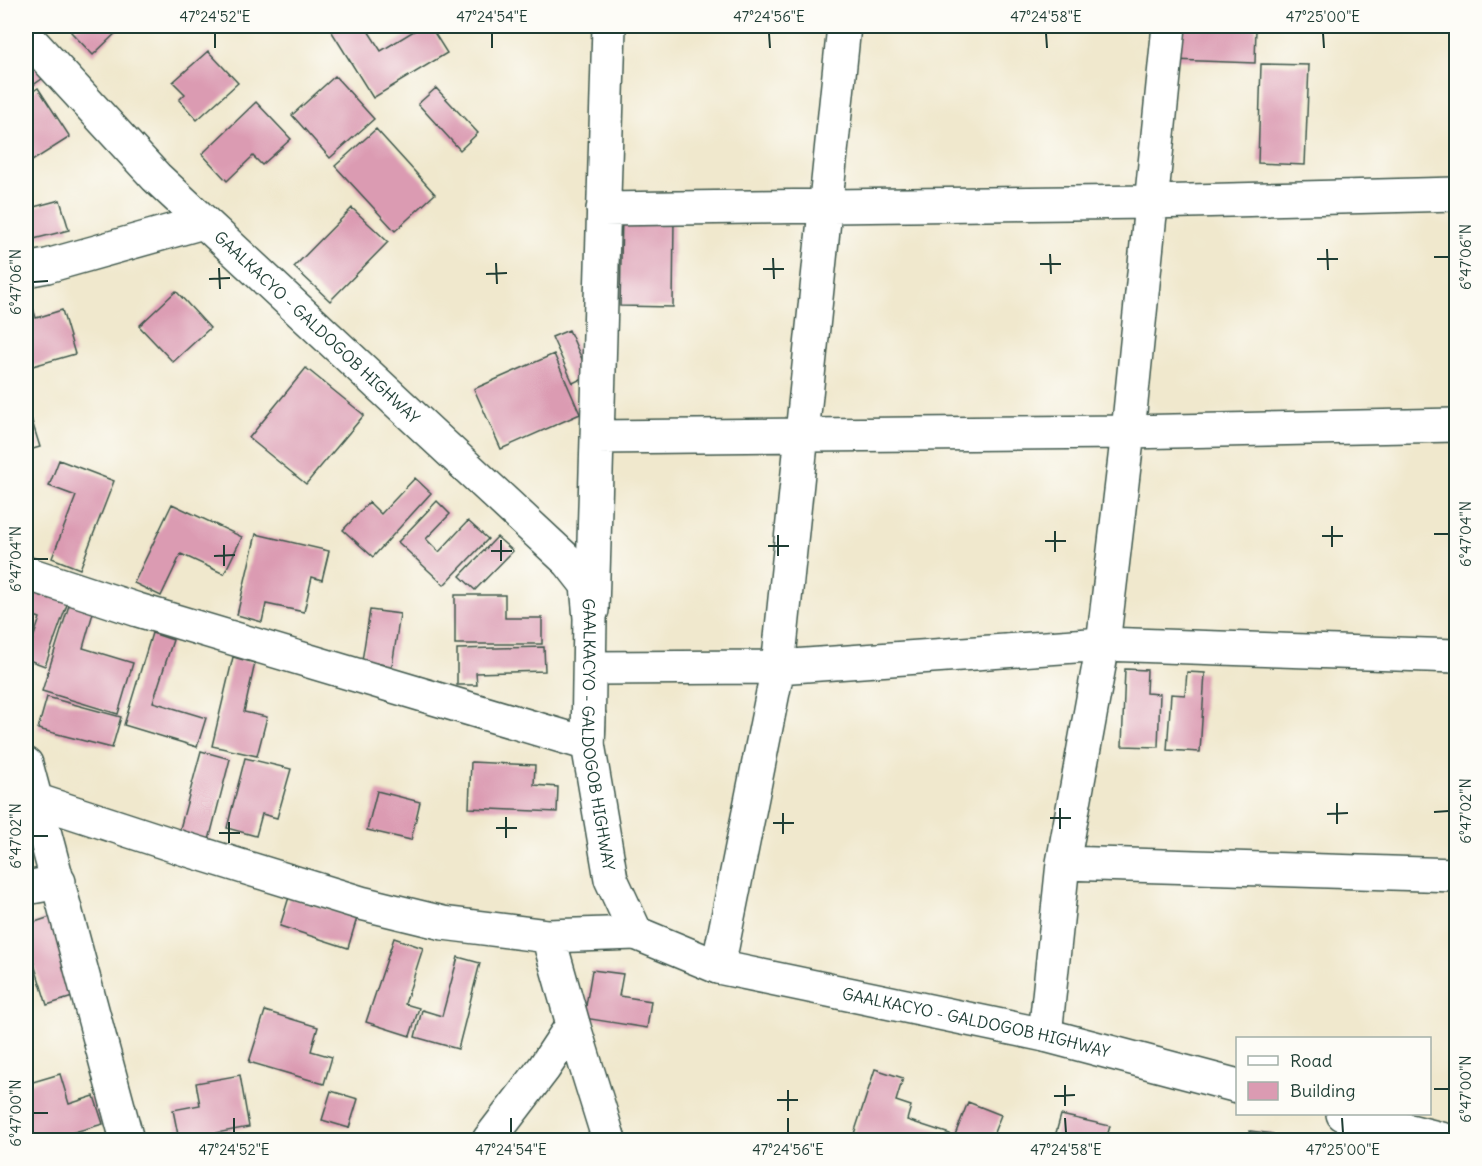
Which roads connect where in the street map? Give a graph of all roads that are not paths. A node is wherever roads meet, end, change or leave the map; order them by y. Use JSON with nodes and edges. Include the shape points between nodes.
{"nodes":[{"id":1,"x":609,"y":26,"type":"edge"},
{"id":2,"x":844,"y":26,"type":"edge"},
{"id":3,"x":1168,"y":26,"type":"edge"},
{"id":4,"x":26,"y":36,"type":"edge"},
{"id":5,"x":1456,"y":194,"type":"edge"},
{"id":6,"x":1151,"y":202,"type":"junction"},
{"id":7,"x":825,"y":206,"type":"junction"},
{"id":8,"x":603,"y":209,"type":"junction"},
{"id":9,"x":203,"y":222,"type":"junction"},
{"id":10,"x":26,"y":270,"type":"edge"},
{"id":11,"x":1456,"y":425,"type":"edge"},
{"id":12,"x":1128,"y":432,"type":"junction"},
{"id":13,"x":801,"y":435,"type":"junction"},
{"id":14,"x":597,"y":436,"type":"junction"},
{"id":15,"x":26,"y":573,"type":"edge"},
{"id":16,"x":1103,"y":644,"type":"junction"},
{"id":17,"x":1456,"y":656,"type":"edge"},
{"id":18,"x":778,"y":667,"type":"junction"},
{"id":19,"x":590,"y":668,"type":"junction"},
{"id":20,"x":588,"y":744,"type":"junction"},
{"id":21,"x":26,"y":764,"type":"edge"},
{"id":22,"x":31,"y":798,"type":"edge"},
{"id":23,"x":1063,"y":862,"type":"junction"},
{"id":24,"x":1456,"y":875,"type":"edge"},
{"id":25,"x":59,"y":882,"type":"junction"},
{"id":26,"x":26,"y":888,"type":"edge"},
{"id":27,"x":636,"y":933,"type":"junction"},
{"id":28,"x":548,"y":936,"type":"junction"},
{"id":29,"x":718,"y":967,"type":"junction"},
{"id":30,"x":573,"y":1024,"type":"junction"},
{"id":31,"x":1045,"y":1035,"type":"junction"},
{"id":32,"x":1236,"y":1085,"type":"edge"},
{"id":33,"x":1351,"y":1115,"type":"edge"},
{"id":34,"x":127,"y":1140,"type":"edge"},
{"id":35,"x":489,"y":1140,"type":"edge"},
{"id":36,"x":609,"y":1140,"type":"edge"},
{"id":37,"x":1445,"y":1140,"type":"edge"}],
"edges":[{"from":1,"to":8,"type":"street"},
{"from":2,"to":7,"type":"street"},
{"from":3,"to":6,"type":"street"},
{"from":4,"to":9,"type":"street","name":"GAALKACYO - GALDOGOB HIGHWAY","via":[[156,177]]},
{"from":5,"to":6,"type":"street"},
{"from":6,"to":7,"type":"street"},
{"from":6,"to":12,"type":"street"},
{"from":7,"to":8,"type":"street"},
{"from":7,"to":13,"type":"street"},
{"from":8,"to":14,"type":"street"},
{"from":9,"to":10,"type":"street"},
{"from":9,"to":20,"type":"street","name":"GAALKACYO - GALDOGOB HIGHWAY","via":[[569,562],[587,585]]},
{"from":11,"to":12,"type":"street"},
{"from":12,"to":13,"type":"street"},
{"from":12,"to":16,"type":"street"},
{"from":13,"to":14,"type":"street"},
{"from":13,"to":18,"type":"street"},
{"from":14,"to":19,"type":"street"},
{"from":15,"to":20,"type":"street"},
{"from":16,"to":17,"type":"street"},
{"from":16,"to":18,"type":"street"},
{"from":16,"to":23,"type":"street"},
{"from":18,"to":19,"type":"street"},
{"from":18,"to":29,"type":"street"},
{"from":19,"to":20,"type":"street"},
{"from":20,"to":27,"type":"street","name":"GAALKACYO - GALDOGOB HIGHWAY","via":[[611,879]]},
{"from":21,"to":22,"type":"street"},
{"from":22,"to":25,"type":"street"},
{"from":22,"to":28,"type":"street","via":[[361,903],[443,923]]},
{"from":23,"to":24,"type":"street"},
{"from":23,"to":31,"type":"street"},
{"from":25,"to":26,"type":"street"},
{"from":25,"to":34,"type":"street"},
{"from":27,"to":28,"type":"street"},
{"from":27,"to":29,"type":"street","name":"GAALKACYO - GALDOGOB HIGHWAY"},
{"from":28,"to":30,"type":"street"},
{"from":29,"to":31,"type":"street","name":"GAALKACYO - GALDOGOB HIGHWAY"},
{"from":30,"to":35,"type":"street"},
{"from":30,"to":36,"type":"street"},
{"from":31,"to":32,"type":"street","name":"GAALKACYO - GALDOGOB HIGHWAY"},
{"from":33,"to":37,"type":"street"}]}
